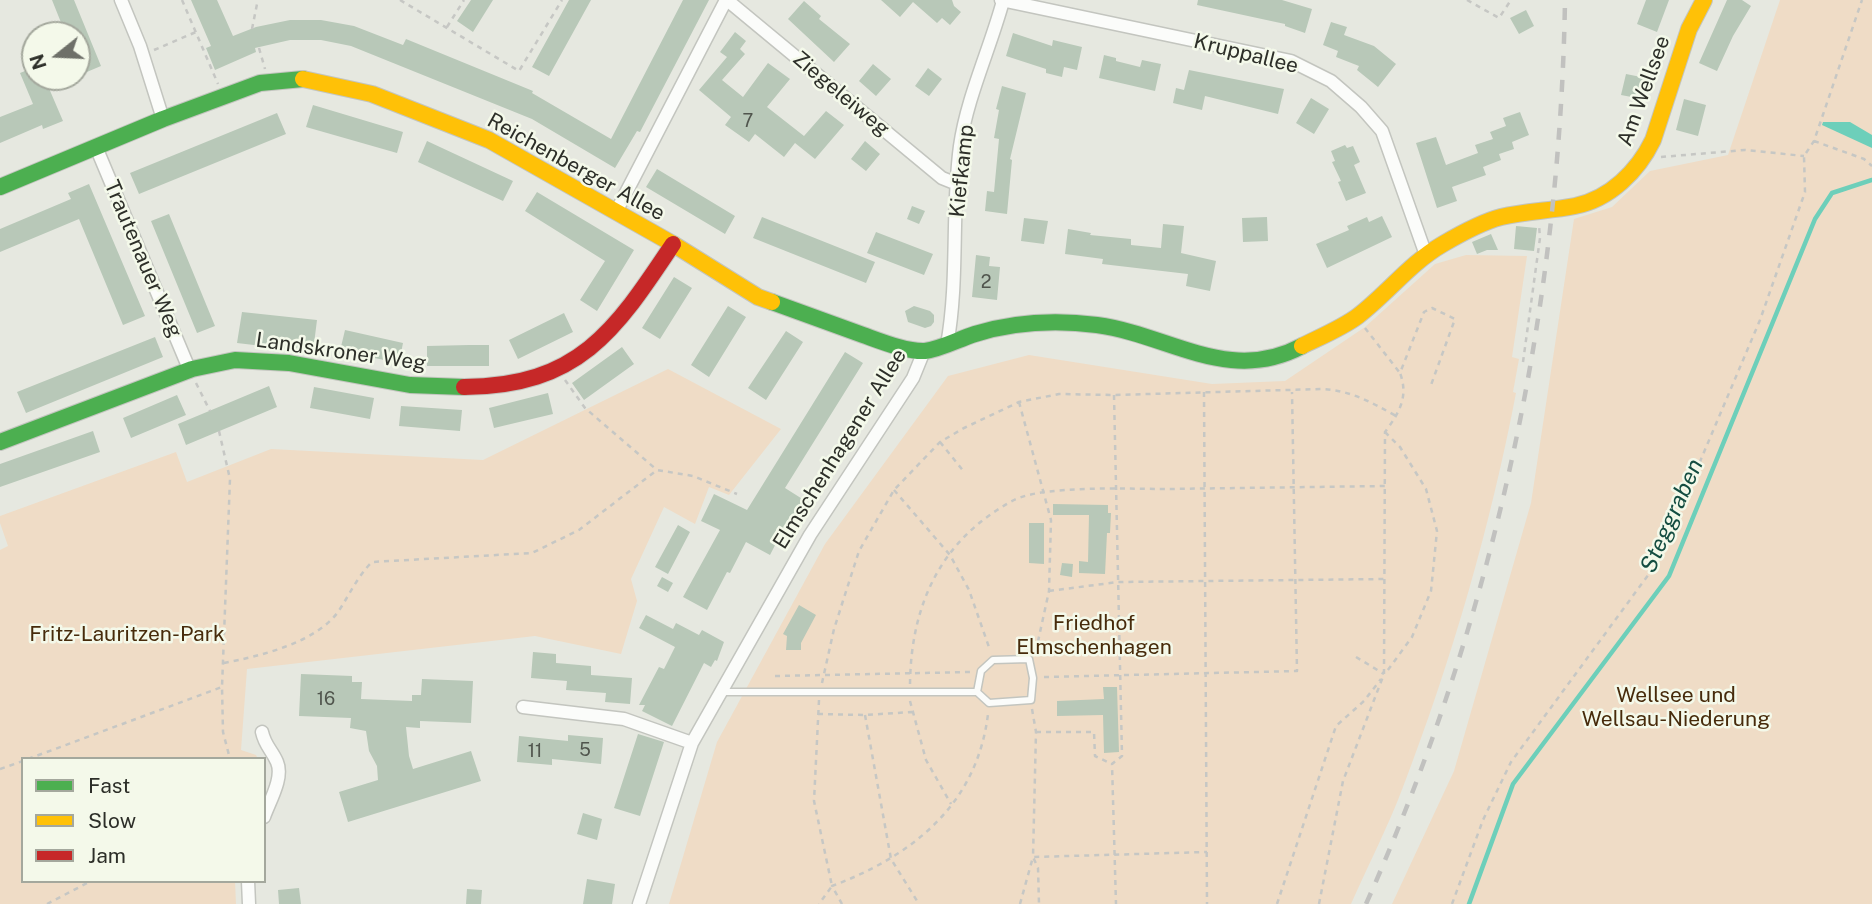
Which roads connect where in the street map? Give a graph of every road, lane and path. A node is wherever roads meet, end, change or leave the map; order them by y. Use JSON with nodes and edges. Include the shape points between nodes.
{"nodes":[{"id":1,"x":121,"y":0,"type":"edge"},
{"id":2,"x":182,"y":0,"type":"edge"},
{"id":3,"x":400,"y":0,"type":"edge"},
{"id":4,"x":464,"y":0,"type":"edge"},
{"id":5,"x":562,"y":0,"type":"edge"},
{"id":6,"x":727,"y":0,"type":"edge"},
{"id":7,"x":1467,"y":0,"type":"edge"},
{"id":8,"x":1511,"y":0,"type":"edge"},
{"id":9,"x":1703,"y":0,"type":"edge"},
{"id":10,"x":1862,"y":0,"type":"edge"},
{"id":11,"x":1002,"y":1,"type":"edge"},
{"id":12,"x":257,"y":4,"type":"dead end"},
{"id":13,"x":447,"y":27,"type":"junction"},
{"id":14,"x":251,"y":29,"type":"dead end"},
{"id":15,"x":195,"y":32,"type":"junction"},
{"id":16,"x":259,"y":48,"type":"dead end"},
{"id":17,"x":143,"y":55,"type":"junction"},
{"id":18,"x":268,"y":82,"type":"junction"},
{"id":19,"x":223,"y":97,"type":"junction"},
{"id":20,"x":163,"y":119,"type":"junction"},
{"id":21,"x":1814,"y":141,"type":"junction"},
{"id":22,"x":96,"y":147,"type":"junction"},
{"id":23,"x":1804,"y":156,"type":"junction"},
{"id":24,"x":1644,"y":157,"type":"junction"},
{"id":25,"x":1872,"y":166,"type":"edge"},
{"id":26,"x":957,"y":184,"type":"junction"},
{"id":27,"x":0,"y":187,"type":"edge"},
{"id":28,"x":1576,"y":206,"type":"joint"},
{"id":29,"x":616,"y":212,"type":"junction"},
{"id":30,"x":1522,"y":212,"type":"junction"},
{"id":31,"x":673,"y":244,"type":"junction"},
{"id":32,"x":1426,"y":255,"type":"junction"},
{"id":33,"x":1367,"y":329,"type":"dead end"},
{"id":34,"x":947,"y":345,"type":"junction"},
{"id":35,"x":924,"y":351,"type":"junction"},
{"id":36,"x":1523,"y":362,"type":"dead end"},
{"id":37,"x":557,"y":370,"type":"junction"},
{"id":38,"x":190,"y":371,"type":"junction"},
{"id":39,"x":1400,"y":373,"type":"junction"},
{"id":40,"x":1431,"y":385,"type":"dead end"},
{"id":41,"x":1292,"y":391,"type":"junction"},
{"id":42,"x":1204,"y":392,"type":"junction"},
{"id":43,"x":1114,"y":395,"type":"junction"},
{"id":44,"x":1019,"y":402,"type":"junction"},
{"id":45,"x":210,"y":411,"type":"dead end"},
{"id":46,"x":1396,"y":416,"type":"junction"},
{"id":47,"x":219,"y":431,"type":"dead end"},
{"id":48,"x":1385,"y":432,"type":"junction"},
{"id":49,"x":0,"y":442,"type":"edge"},
{"id":50,"x":940,"y":442,"type":"junction"},
{"id":51,"x":657,"y":471,"type":"junction"},
{"id":52,"x":965,"y":473,"type":"dead end"},
{"id":53,"x":1385,"y":486,"type":"junction"},
{"id":54,"x":1203,"y":488,"type":"junction"},
{"id":55,"x":1294,"y":488,"type":"junction"},
{"id":56,"x":1117,"y":489,"type":"junction"},
{"id":57,"x":894,"y":490,"type":"junction"},
{"id":58,"x":1043,"y":492,"type":"junction"},
{"id":59,"x":737,"y":494,"type":"dead end"},
{"id":60,"x":950,"y":555,"type":"junction"},
{"id":61,"x":1385,"y":579,"type":"junction"},
{"id":62,"x":1296,"y":580,"type":"junction"},
{"id":63,"x":1118,"y":582,"type":"junction"},
{"id":64,"x":1204,"y":583,"type":"junction"},
{"id":65,"x":1049,"y":591,"type":"junction"},
{"id":66,"x":1356,"y":657,"type":"dead end"},
{"id":67,"x":1029,"y":659,"type":"junction"},
{"id":68,"x":993,"y":660,"type":"junction"},
{"id":69,"x":224,"y":663,"type":"junction"},
{"id":70,"x":981,"y":671,"type":"junction"},
{"id":71,"x":910,"y":673,"type":"junction"},
{"id":72,"x":1384,"y":674,"type":"junction"},
{"id":73,"x":1206,"y":675,"type":"junction"},
{"id":74,"x":775,"y":676,"type":"dead end"},
{"id":75,"x":824,"y":676,"type":"junction"},
{"id":76,"x":1120,"y":676,"type":"junction"},
{"id":77,"x":1033,"y":678,"type":"junction"},
{"id":78,"x":222,"y":687,"type":"junction"},
{"id":79,"x":719,"y":692,"type":"junction"},
{"id":80,"x":977,"y":692,"type":"junction"},
{"id":81,"x":820,"y":693,"type":"junction"},
{"id":82,"x":909,"y":693,"type":"junction"},
{"id":83,"x":1031,"y":700,"type":"junction"},
{"id":84,"x":989,"y":703,"type":"junction"},
{"id":85,"x":523,"y":707,"type":"dead end"},
{"id":86,"x":912,"y":712,"type":"junction"},
{"id":87,"x":818,"y":714,"type":"junction"},
{"id":88,"x":864,"y":715,"type":"junction"},
{"id":89,"x":262,"y":732,"type":"dead end"},
{"id":90,"x":1036,"y":732,"type":"junction"},
{"id":91,"x":692,"y":743,"type":"junction"},
{"id":92,"x":33,"y":757,"type":"edge"},
{"id":93,"x":229,"y":757,"type":"edge"},
{"id":94,"x":21,"y":762,"type":"edge"},
{"id":95,"x":1112,"y":764,"type":"junction"},
{"id":96,"x":0,"y":769,"type":"edge"},
{"id":97,"x":951,"y":804,"type":"junction"},
{"id":98,"x":266,"y":812,"type":"edge"},
{"id":99,"x":1207,"y":852,"type":"junction"},
{"id":100,"x":1115,"y":854,"type":"junction"},
{"id":101,"x":1033,"y":857,"type":"junction"},
{"id":102,"x":891,"y":859,"type":"junction"},
{"id":103,"x":87,"y":883,"type":"edge"},
{"id":104,"x":248,"y":883,"type":"edge"},
{"id":105,"x":832,"y":886,"type":"junction"},
{"id":106,"x":47,"y":904,"type":"edge"},
{"id":107,"x":249,"y":904,"type":"edge"},
{"id":108,"x":639,"y":904,"type":"edge"},
{"id":109,"x":820,"y":904,"type":"edge"},
{"id":110,"x":842,"y":904,"type":"edge"},
{"id":111,"x":919,"y":904,"type":"edge"},
{"id":112,"x":1020,"y":904,"type":"edge"},
{"id":113,"x":1039,"y":904,"type":"edge"},
{"id":114,"x":1116,"y":904,"type":"edge"},
{"id":115,"x":1207,"y":904,"type":"edge"},
{"id":116,"x":1277,"y":904,"type":"edge"},
{"id":117,"x":1319,"y":904,"type":"edge"},
{"id":118,"x":1452,"y":904,"type":"edge"}],
"edges":[{"from":1,"to":17,"type":"street"},
{"from":2,"to":15,"type":"path"},
{"from":3,"to":13,"type":"path"},
{"from":4,"to":13,"type":"path"},
{"from":5,"to":13,"type":"path","via":[[519,71]]},
{"from":6,"to":26,"type":"street","name":"Ziegeleiweg","via":[[942,178]]},
{"from":6,"to":29,"type":"street"},
{"from":7,"to":8,"type":"path","via":[[1499,18]]},
{"from":9,"to":24,"type":"street","name":"Am Wellsee"},
{"from":10,"to":21,"type":"path"},
{"from":11,"to":26,"type":"street","name":"Kiefkamp","via":[[960,144]]},
{"from":11,"to":32,"type":"street","name":"Kruppallee","via":[[1291,61],[1331,82],[1382,131]]},
{"from":12,"to":14,"type":"path"},
{"from":15,"to":17,"type":"path"},
{"from":15,"to":19,"type":"path"},
{"from":16,"to":18,"type":"path"},
{"from":17,"to":20,"type":"street"},
{"from":18,"to":19,"type":"street","name":"Reichenberger Allee"},
{"from":18,"to":29,"type":"street","name":"Reichenberger Allee","via":[[298,78],[372,94],[489,140]]},
{"from":19,"to":20,"type":"street","name":"Reichenberger Allee"},
{"from":20,"to":22,"type":"street","name":"Reichenberger Allee"},
{"from":21,"to":23,"type":"path"},
{"from":21,"to":25,"type":"path"},
{"from":22,"to":27,"type":"street","name":"Reichenberger Allee"},
{"from":22,"to":38,"type":"street","name":"Trautenauer Weg"},
{"from":23,"to":24,"type":"path","via":[[1745,150]]},
{"from":23,"to":118,"type":"path","via":[[1805,192],[1764,307],[1657,563],[1511,762],[1483,820]]},
{"from":24,"to":28,"type":"street","name":"Am Wellsee","via":[[1604,196]]},
{"from":26,"to":34,"type":"street","name":"Kiefkamp","via":[[956,268]]},
{"from":28,"to":30,"type":"street","name":"Elmschenhagener Allee"},
{"from":29,"to":31,"type":"street","name":"Reichenberger Allee"},
{"from":30,"to":32,"type":"street","name":"Elmschenhagener Allee","via":[[1497,218]]},
{"from":30,"to":36,"type":"path","via":[[1524,223],[1539,224],[1540,238]]},
{"from":31,"to":35,"type":"street","name":"Reichenberger Allee","via":[[758,297],[892,345]]},
{"from":31,"to":37,"type":"street","name":"Landskroner Weg","via":[[620,320],[591,348]]},
{"from":32,"to":34,"type":"street","name":"Elmschenhagener Allee","via":[[1357,317],[1282,357],[1237,362],[1097,325],[1041,322],[979,333]]},
{"from":33,"to":39,"type":"path"},
{"from":34,"to":35,"type":"street","name":"Elmschenhagener Allee"},
{"from":35,"to":79,"type":"street","name":"Elmschenhagener Allee","via":[[913,378],[810,536]]},
{"from":37,"to":38,"type":"street","name":"Landskroner Weg","via":[[489,388],[404,385],[263,360],[232,360]]},
{"from":37,"to":51,"type":"path","via":[[585,408]]},
{"from":38,"to":45,"type":"path"},
{"from":38,"to":49,"type":"street","name":"Landskroner Weg"},
{"from":39,"to":40,"type":"path","via":[[1424,312],[1432,308],[1455,319]]},
{"from":39,"to":46,"type":"path","via":[[1404,400]]},
{"from":41,"to":42,"type":"path"},
{"from":41,"to":46,"type":"path","via":[[1340,390]]},
{"from":41,"to":55,"type":"path"},
{"from":42,"to":43,"type":"path"},
{"from":42,"to":54,"type":"path"},
{"from":43,"to":44,"type":"path","via":[[1059,394]]},
{"from":43,"to":56,"type":"path"},
{"from":44,"to":50,"type":"path"},
{"from":44,"to":58,"type":"path"},
{"from":46,"to":48,"type":"path"},
{"from":47,"to":69,"type":"path","via":[[230,479]]},
{"from":48,"to":53,"type":"path"},
{"from":48,"to":72,"type":"path","via":[[1426,489],[1437,531],[1431,591],[1412,637]]},
{"from":50,"to":52,"type":"path"},
{"from":50,"to":57,"type":"path"},
{"from":51,"to":59,"type":"path","via":[[693,476]]},
{"from":51,"to":69,"type":"path","via":[[579,530],[532,553],[372,562],[358,576],[337,613],[317,631],[264,656]]},
{"from":53,"to":55,"type":"path"},
{"from":53,"to":61,"type":"path"},
{"from":54,"to":55,"type":"path"},
{"from":54,"to":56,"type":"path"},
{"from":54,"to":64,"type":"path"},
{"from":55,"to":62,"type":"path"},
{"from":56,"to":58,"type":"path"},
{"from":56,"to":63,"type":"path"},
{"from":57,"to":60,"type":"path"},
{"from":57,"to":75,"type":"path","via":[[859,551]]},
{"from":58,"to":60,"type":"path","via":[[1016,499],[986,519]]},
{"from":58,"to":65,"type":"path","via":[[1051,520]]},
{"from":60,"to":68,"type":"path","via":[[969,590]]},
{"from":60,"to":71,"type":"path","via":[[932,578],[919,611]]},
{"from":61,"to":62,"type":"path"},
{"from":61,"to":72,"type":"path"},
{"from":62,"to":64,"type":"path"},
{"from":62,"to":73,"type":"path","via":[[1297,671]]},
{"from":63,"to":64,"type":"path"},
{"from":63,"to":65,"type":"path"},
{"from":63,"to":76,"type":"path"},
{"from":64,"to":73,"type":"path"},
{"from":65,"to":67,"type":"path","via":[[1037,646]]},
{"from":66,"to":72,"type":"path"},
{"from":67,"to":68,"type":"lane"},
{"from":67,"to":77,"type":"lane"},
{"from":68,"to":70,"type":"lane"},
{"from":69,"to":78,"type":"path"},
{"from":70,"to":71,"type":"path"},
{"from":70,"to":80,"type":"lane"},
{"from":71,"to":75,"type":"path"},
{"from":71,"to":82,"type":"path"},
{"from":72,"to":116,"type":"path","via":[[1364,701],[1336,726]]},
{"from":72,"to":117,"type":"path","via":[[1343,781]]},
{"from":73,"to":76,"type":"path"},
{"from":73,"to":99,"type":"path"},
{"from":74,"to":75,"type":"path"},
{"from":75,"to":81,"type":"path"},
{"from":76,"to":77,"type":"path"},
{"from":76,"to":95,"type":"path","via":[[1122,756]]},
{"from":77,"to":83,"type":"lane"},
{"from":78,"to":92,"type":"path"},
{"from":78,"to":93,"type":"path","via":[[223,733]]},
{"from":79,"to":81,"type":"lane"},
{"from":79,"to":91,"type":"street","name":"Elmschenhagener Allee"},
{"from":80,"to":82,"type":"lane"},
{"from":80,"to":84,"type":"lane"},
{"from":81,"to":82,"type":"lane"},
{"from":81,"to":87,"type":"path"},
{"from":82,"to":86,"type":"path"},
{"from":83,"to":84,"type":"lane"},
{"from":83,"to":90,"type":"path"},
{"from":84,"to":97,"type":"path","via":[[973,772]]},
{"from":85,"to":91,"type":"street","via":[[624,719]]},
{"from":86,"to":88,"type":"path"},
{"from":86,"to":97,"type":"path","via":[[926,760]]},
{"from":87,"to":88,"type":"path"},
{"from":87,"to":105,"type":"path","via":[[814,800]]},
{"from":88,"to":102,"type":"path"},
{"from":89,"to":98,"type":"street","via":[[278,763],[279,776]]},
{"from":90,"to":95,"type":"path","via":[[1094,732],[1095,757]]},
{"from":90,"to":101,"type":"path"},
{"from":91,"to":108,"type":"street","name":"Elmschenhagener Allee"},
{"from":94,"to":96,"type":"path"},
{"from":95,"to":100,"type":"path"},
{"from":97,"to":102,"type":"path","via":[[925,836]]},
{"from":99,"to":100,"type":"path"},
{"from":99,"to":115,"type":"path"},
{"from":100,"to":101,"type":"path"},
{"from":100,"to":114,"type":"path"},
{"from":101,"to":112,"type":"path"},
{"from":101,"to":113,"type":"path","via":[[1038,868]]},
{"from":102,"to":105,"type":"path"},
{"from":102,"to":111,"type":"path"},
{"from":103,"to":106,"type":"path"},
{"from":104,"to":107,"type":"street"},
{"from":105,"to":109,"type":"path"},
{"from":105,"to":110,"type":"path"}]}
